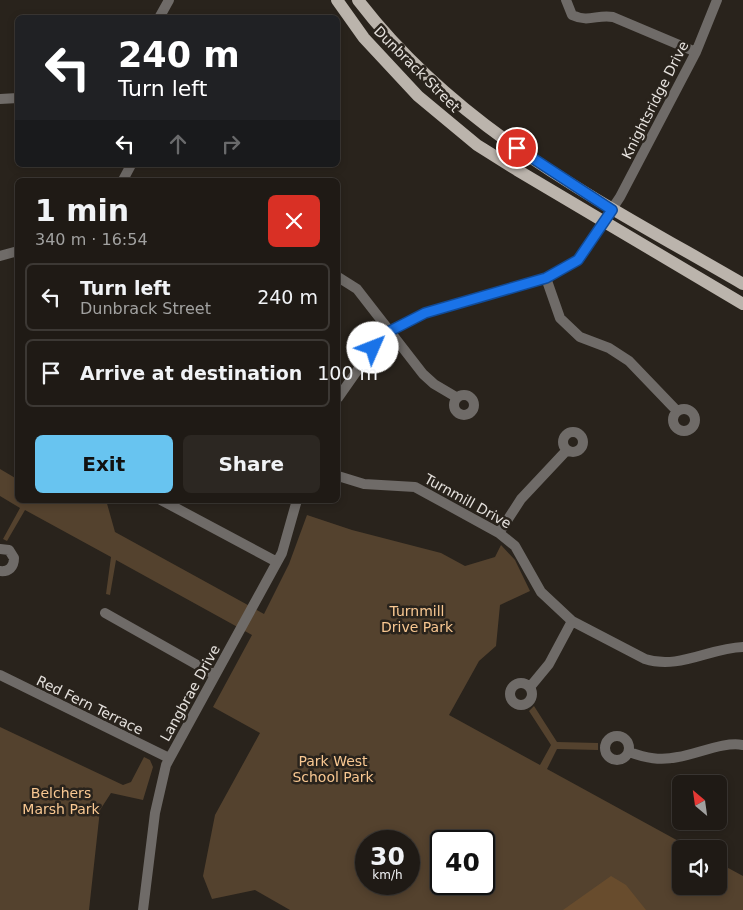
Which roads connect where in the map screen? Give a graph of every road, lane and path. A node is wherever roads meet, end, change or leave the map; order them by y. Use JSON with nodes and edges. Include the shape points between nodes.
{"nodes":[{"id":1,"x":169,"y":0,"type":"edge"},
{"id":2,"x":337,"y":0,"type":"edge"},
{"id":3,"x":358,"y":0,"type":"edge"},
{"id":4,"x":566,"y":0,"type":"edge"},
{"id":5,"x":717,"y":0,"type":"edge"},
{"id":6,"x":161,"y":15,"type":"edge"},
{"id":7,"x":696,"y":52,"type":"junction"},
{"id":8,"x":15,"y":98,"type":"edge"},
{"id":9,"x":0,"y":99,"type":"edge"},
{"id":10,"x":612,"y":210,"type":"junction"},
{"id":11,"x":605,"y":222,"type":"junction"},
{"id":12,"x":15,"y":252,"type":"edge"},
{"id":13,"x":0,"y":256,"type":"edge"},
{"id":14,"x":546,"y":278,"type":"junction"},
{"id":15,"x":340,"y":279,"type":"edge"},
{"id":16,"x":743,"y":284,"type":"edge"},
{"id":17,"x":743,"y":304,"type":"edge"},
{"id":18,"x":390,"y":331,"type":"junction"},
{"id":19,"x":340,"y":391,"type":"edge"},
{"id":20,"x":456,"y":398,"type":"dead end"},
{"id":21,"x":677,"y":411,"type":"dead end"},
{"id":22,"x":567,"y":450,"type":"dead end"},
{"id":23,"x":340,"y":477,"type":"edge"},
{"id":24,"x":167,"y":503,"type":"edge"},
{"id":25,"x":296,"y":503,"type":"edge"},
{"id":26,"x":499,"y":533,"type":"junction"},
{"id":27,"x":0,"y":549,"type":"edge"},
{"id":28,"x":277,"y":562,"type":"junction"},
{"id":29,"x":0,"y":571,"type":"edge"},
{"id":30,"x":105,"y":613,"type":"dead end"},
{"id":31,"x":572,"y":621,"type":"junction"},
{"id":32,"x":743,"y":647,"type":"edge"},
{"id":33,"x":0,"y":675,"type":"edge"},
{"id":34,"x":215,"y":675,"type":"junction"},
{"id":35,"x":530,"y":687,"type":"dead end"},
{"id":36,"x":743,"y":745,"type":"edge"},
{"id":37,"x":629,"y":752,"type":"dead end"},
{"id":38,"x":170,"y":758,"type":"junction"},
{"id":39,"x":143,"y":910,"type":"edge"}],
"edges":[{"from":1,"to":6,"type":"street"},
{"from":2,"to":11,"type":"main road","name":"Dunbrack Street","via":[[364,38],[418,96],[448,122],[496,158]]},
{"from":3,"to":10,"type":"main road","name":"Dunbrack Street","via":[[396,46],[460,107]]},
{"from":4,"to":7,"type":"street","via":[[572,15],[580,19],[613,17]]},
{"from":5,"to":7,"type":"street","name":"Knightsridge Drive"},
{"from":7,"to":10,"type":"street","name":"Knightsridge Drive"},
{"from":8,"to":9,"type":"street"},
{"from":10,"to":11,"type":"street"},
{"from":10,"to":16,"type":"main road","name":"Dunbrack Street"},
{"from":11,"to":14,"type":"street","via":[[578,260]]},
{"from":11,"to":17,"type":"main road","name":"Dunbrack Street"},
{"from":12,"to":13,"type":"street"},
{"from":14,"to":18,"type":"street","via":[[425,313]]},
{"from":14,"to":21,"type":"street","via":[[560,318],[580,337],[609,348],[630,362]]},
{"from":15,"to":18,"type":"street","via":[[357,290]]},
{"from":18,"to":19,"type":"street"},
{"from":18,"to":20,"type":"street","via":[[423,374]]},
{"from":22,"to":26,"type":"street","via":[[521,499]]},
{"from":23,"to":26,"type":"street","name":"Turnmill Drive","via":[[364,484],[415,487]]},
{"from":24,"to":28,"type":"street"},
{"from":25,"to":28,"type":"street","name":"Langbrae Drive"},
{"from":26,"to":31,"type":"street","name":"Turnmill Drive","via":[[515,546],[541,592]]},
{"from":27,"to":29,"type":"street","via":[[9,550],[14,558],[12,567]]},
{"from":28,"to":34,"type":"street","name":"Langbrae Drive"},
{"from":30,"to":34,"type":"street"},
{"from":31,"to":32,"type":"street","name":"Turnmill Drive","via":[[656,663]]},
{"from":31,"to":35,"type":"street","via":[[563,642]]},
{"from":33,"to":38,"type":"street","name":"Red Fern Terrace"},
{"from":34,"to":38,"type":"street","name":"Langbrae Drive"},
{"from":36,"to":37,"type":"street","via":[[653,760]]},
{"from":38,"to":39,"type":"street","name":"Langbrae Drive","via":[[155,812]]}]}
